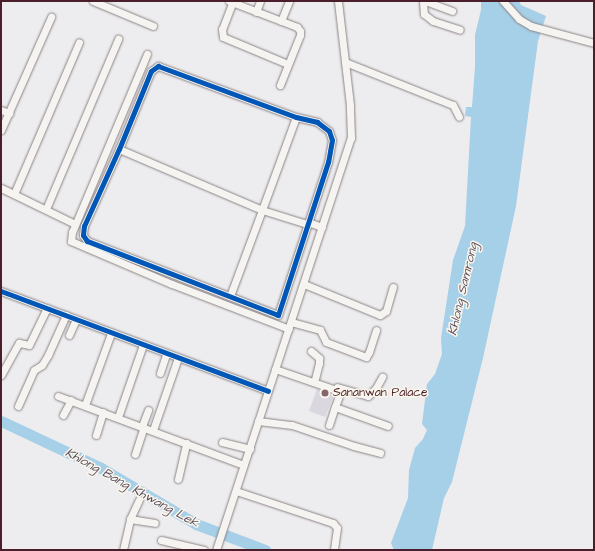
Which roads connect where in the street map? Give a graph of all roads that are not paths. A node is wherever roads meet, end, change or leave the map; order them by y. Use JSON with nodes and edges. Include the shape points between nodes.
{"nodes":[{"id":1,"x":93,"y":1,"type":"edge"},
{"id":2,"x":260,"y":1,"type":"edge"},
{"id":3,"x":289,"y":1,"type":"edge"},
{"id":4,"x":338,"y":1,"type":"edge"},
{"id":5,"x":424,"y":1,"type":"edge"},
{"id":6,"x":503,"y":1,"type":"edge"},
{"id":7,"x":231,"y":2,"type":"edge"},
{"id":8,"x":110,"y":4,"type":"edge"},
{"id":9,"x":452,"y":11,"type":"dead end"},
{"id":10,"x":256,"y":12,"type":"junction"},
{"id":11,"x":51,"y":16,"type":"dead end"},
{"id":12,"x":281,"y":21,"type":"junction"},
{"id":13,"x":154,"y":26,"type":"dead end"},
{"id":14,"x":460,"y":30,"type":"dead end"},
{"id":15,"x":118,"y":39,"type":"dead end"},
{"id":16,"x":79,"y":42,"type":"dead end"},
{"id":17,"x":594,"y":43,"type":"edge"},
{"id":18,"x":147,"y":54,"type":"dead end"},
{"id":19,"x":345,"y":62,"type":"junction"},
{"id":20,"x":288,"y":64,"type":"junction"},
{"id":21,"x":280,"y":85,"type":"dead end"},
{"id":22,"x":1,"y":110,"type":"edge"},
{"id":23,"x":9,"y":113,"type":"junction"},
{"id":24,"x":296,"y":117,"type":"junction"},
{"id":25,"x":459,"y":117,"type":"dead end"},
{"id":26,"x":1,"y":130,"type":"edge"},
{"id":27,"x":119,"y":149,"type":"junction"},
{"id":28,"x":1,"y":188,"type":"edge"},
{"id":29,"x":14,"y":194,"type":"junction"},
{"id":30,"x":46,"y":209,"type":"junction"},
{"id":31,"x":262,"y":210,"type":"junction"},
{"id":32,"x":308,"y":223,"type":"junction"},
{"id":33,"x":75,"y":224,"type":"junction"},
{"id":34,"x":322,"y":227,"type":"junction"},
{"id":35,"x":304,"y":284,"type":"junction"},
{"id":36,"x":393,"y":288,"type":"dead end"},
{"id":37,"x":1,"y":291,"type":"edge"},
{"id":38,"x":230,"y":296,"type":"junction"},
{"id":39,"x":47,"y":308,"type":"junction"},
{"id":40,"x":66,"y":315,"type":"junction"},
{"id":41,"x":76,"y":319,"type":"junction"},
{"id":42,"x":291,"y":322,"type":"junction"},
{"id":43,"x":289,"y":329,"type":"junction"},
{"id":44,"x":376,"y":330,"type":"dead end"},
{"id":45,"x":111,"y":332,"type":"junction"},
{"id":46,"x":69,"y":335,"type":"dead end"},
{"id":47,"x":143,"y":345,"type":"junction"},
{"id":48,"x":311,"y":351,"type":"dead end"},
{"id":49,"x":166,"y":354,"type":"junction"},
{"id":50,"x":178,"y":358,"type":"junction"},
{"id":51,"x":276,"y":367,"type":"junction"},
{"id":52,"x":160,"y":372,"type":"dead end"},
{"id":53,"x":1,"y":375,"type":"edge"},
{"id":54,"x":382,"y":377,"type":"dead end"},
{"id":55,"x":315,"y":379,"type":"junction"},
{"id":56,"x":268,"y":391,"type":"junction"},
{"id":57,"x":58,"y":396,"type":"dead end"},
{"id":58,"x":71,"y":400,"type":"junction"},
{"id":59,"x":85,"y":405,"type":"junction"},
{"id":60,"x":18,"y":406,"type":"dead end"},
{"id":61,"x":335,"y":407,"type":"junction"},
{"id":62,"x":148,"y":410,"type":"dead end"},
{"id":63,"x":103,"y":412,"type":"junction"},
{"id":64,"x":63,"y":415,"type":"dead end"},
{"id":65,"x":118,"y":417,"type":"junction"},
{"id":66,"x":258,"y":421,"type":"junction"},
{"id":67,"x":329,"y":425,"type":"dead end"},
{"id":68,"x":388,"y":426,"type":"dead end"},
{"id":69,"x":143,"y":427,"type":"junction"},
{"id":70,"x":153,"y":430,"type":"junction"},
{"id":71,"x":96,"y":435,"type":"dead end"},
{"id":72,"x":222,"y":442,"type":"dead end"},
{"id":73,"x":186,"y":443,"type":"junction"},
{"id":74,"x":250,"y":449,"type":"junction"},
{"id":75,"x":380,"y":453,"type":"dead end"},
{"id":76,"x":135,"y":454,"type":"dead end"},
{"id":77,"x":244,"y":465,"type":"junction"},
{"id":78,"x":178,"y":479,"type":"dead end"},
{"id":79,"x":236,"y":491,"type":"junction"},
{"id":80,"x":139,"y":500,"type":"dead end"},
{"id":81,"x":130,"y":519,"type":"junction"},
{"id":82,"x":155,"y":523,"type":"dead end"},
{"id":83,"x":161,"y":540,"type":"dead end"},
{"id":84,"x":123,"y":550,"type":"edge"},
{"id":85,"x":204,"y":550,"type":"edge"},
{"id":86,"x":216,"y":550,"type":"edge"},
{"id":87,"x":334,"y":550,"type":"edge"}],
"edges":[{"from":1,"to":8,"type":"street"},
{"from":2,"to":10,"type":"street"},
{"from":3,"to":12,"type":"street"},
{"from":4,"to":19,"type":"street"},
{"from":5,"to":9,"type":"street"},
{"from":5,"to":14,"type":"street","via":[[424,14],[433,21]]},
{"from":6,"to":17,"type":"street","via":[[519,19],[549,32]]},
{"from":7,"to":10,"type":"street"},
{"from":7,"to":20,"type":"street","via":[[222,29],[223,37]]},
{"from":8,"to":13,"type":"street"},
{"from":10,"to":12,"type":"street"},
{"from":11,"to":23,"type":"street"},
{"from":12,"to":20,"type":"street","via":[[297,27],[300,31]]},
{"from":15,"to":30,"type":"street"},
{"from":16,"to":29,"type":"street"},
{"from":18,"to":33,"type":"street"},
{"from":19,"to":25,"type":"street","via":[[453,104]]},
{"from":19,"to":34,"type":"street","via":[[351,138]]},
{"from":20,"to":21,"type":"street"},
{"from":22,"to":23,"type":"street"},
{"from":23,"to":26,"type":"street"},
{"from":24,"to":27,"type":"street","via":[[158,66],[151,71]]},
{"from":24,"to":31,"type":"street"},
{"from":24,"to":32,"type":"street","via":[[316,122],[329,131],[332,140],[328,162]]},
{"from":27,"to":31,"type":"street"},
{"from":27,"to":38,"type":"street","via":[[84,226],[83,235],[88,241]]},
{"from":28,"to":29,"type":"street"},
{"from":29,"to":30,"type":"street"},
{"from":30,"to":33,"type":"street"},
{"from":31,"to":32,"type":"street"},
{"from":31,"to":38,"type":"street"},
{"from":32,"to":34,"type":"street"},
{"from":32,"to":38,"type":"street","via":[[278,315]]},
{"from":33,"to":43,"type":"street","via":[[71,239],[73,243]]},
{"from":34,"to":35,"type":"street"},
{"from":35,"to":36,"type":"street","via":[[380,315],[386,311]]},
{"from":35,"to":42,"type":"street"},
{"from":37,"to":39,"type":"street"},
{"from":39,"to":40,"type":"street"},
{"from":39,"to":53,"type":"street","via":[[29,345],[19,342]]},
{"from":40,"to":41,"type":"street"},
{"from":40,"to":60,"type":"street","via":[[48,355],[42,365],[34,370]]},
{"from":41,"to":45,"type":"street"},
{"from":41,"to":46,"type":"street"},
{"from":42,"to":43,"type":"street"},
{"from":42,"to":44,"type":"street","via":[[320,330],[326,342],[366,357]]},
{"from":43,"to":51,"type":"street"},
{"from":45,"to":47,"type":"street"},
{"from":45,"to":59,"type":"street"},
{"from":47,"to":49,"type":"street"},
{"from":47,"to":65,"type":"street"},
{"from":48,"to":55,"type":"street","via":[[319,363]]},
{"from":49,"to":50,"type":"street"},
{"from":49,"to":52,"type":"street"},
{"from":50,"to":56,"type":"street"},
{"from":50,"to":70,"type":"street"},
{"from":51,"to":55,"type":"street"},
{"from":51,"to":56,"type":"street"},
{"from":51,"to":61,"type":"street","via":[[339,391]]},
{"from":54,"to":55,"type":"street","via":[[368,396]]},
{"from":56,"to":66,"type":"street"},
{"from":57,"to":58,"type":"street"},
{"from":58,"to":59,"type":"street"},
{"from":58,"to":64,"type":"street"},
{"from":59,"to":63,"type":"street"},
{"from":61,"to":67,"type":"street"},
{"from":61,"to":68,"type":"street"},
{"from":62,"to":69,"type":"street"},
{"from":63,"to":65,"type":"street"},
{"from":63,"to":71,"type":"street"},
{"from":65,"to":69,"type":"street"},
{"from":66,"to":74,"type":"street"},
{"from":66,"to":75,"type":"street","via":[[292,425]]},
{"from":69,"to":70,"type":"street"},
{"from":69,"to":76,"type":"street"},
{"from":70,"to":73,"type":"street"},
{"from":72,"to":74,"type":"street"},
{"from":73,"to":77,"type":"street"},
{"from":73,"to":78,"type":"street"},
{"from":74,"to":77,"type":"street"},
{"from":77,"to":79,"type":"street"},
{"from":79,"to":86,"type":"street"},
{"from":79,"to":87,"type":"street","via":[[333,523],[336,528]]},
{"from":80,"to":81,"type":"street"},
{"from":81,"to":82,"type":"street"},
{"from":81,"to":84,"type":"street"},
{"from":83,"to":85,"type":"street"}]}
